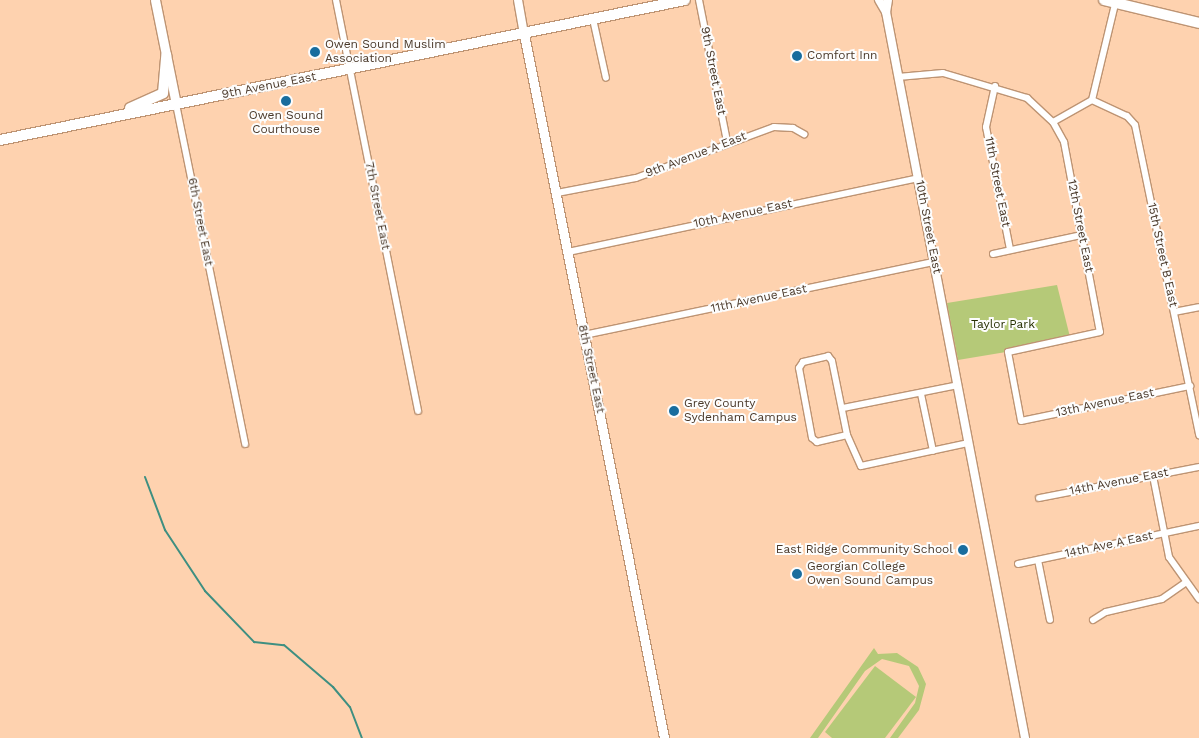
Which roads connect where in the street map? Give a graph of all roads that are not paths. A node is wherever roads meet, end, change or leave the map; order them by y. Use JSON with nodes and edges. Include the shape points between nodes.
{"nodes":[{"id":1,"x":155,"y":0,"type":"edge"},
{"id":2,"x":336,"y":0,"type":"edge"},
{"id":3,"x":518,"y":0,"type":"edge"},
{"id":4,"x":685,"y":0,"type":"edge"},
{"id":5,"x":699,"y":0,"type":"edge"},
{"id":6,"x":879,"y":0,"type":"edge"},
{"id":7,"x":888,"y":0,"type":"edge"},
{"id":8,"x":1104,"y":0,"type":"edge"},
{"id":9,"x":1116,"y":1,"type":"edge"},
{"id":10,"x":886,"y":12,"type":"junction"},
{"id":11,"x":593,"y":19,"type":"junction"},
{"id":12,"x":1199,"y":23,"type":"edge"},
{"id":13,"x":524,"y":34,"type":"junction"},
{"id":14,"x":166,"y":56,"type":"junction"},
{"id":15,"x":350,"y":69,"type":"junction"},
{"id":16,"x":898,"y":77,"type":"junction"},
{"id":17,"x":606,"y":78,"type":"dead end"},
{"id":18,"x":995,"y":86,"type":"junction"},
{"id":19,"x":1092,"y":100,"type":"junction"},
{"id":20,"x":176,"y":104,"type":"junction"},
{"id":21,"x":116,"y":116,"type":"junction"},
{"id":22,"x":1053,"y":122,"type":"junction"},
{"id":23,"x":804,"y":134,"type":"dead end"},
{"id":24,"x":0,"y":140,"type":"edge"},
{"id":25,"x":727,"y":142,"type":"junction"},
{"id":26,"x":918,"y":178,"type":"junction"},
{"id":27,"x":557,"y":193,"type":"junction"},
{"id":28,"x":1082,"y":235,"type":"junction"},
{"id":29,"x":1010,"y":249,"type":"junction"},
{"id":30,"x":568,"y":252,"type":"junction"},
{"id":31,"x":992,"y":254,"type":"dead end"},
{"id":32,"x":934,"y":262,"type":"junction"},
{"id":33,"x":1199,"y":307,"type":"edge"},
{"id":34,"x":1174,"y":312,"type":"junction"},
{"id":35,"x":584,"y":335,"type":"junction"},
{"id":36,"x":958,"y":385,"type":"junction"},
{"id":37,"x":1190,"y":386,"type":"junction"},
{"id":38,"x":921,"y":394,"type":"junction"},
{"id":39,"x":843,"y":408,"type":"junction"},
{"id":40,"x":418,"y":411,"type":"dead end"},
{"id":41,"x":1021,"y":421,"type":"joint"},
{"id":42,"x":847,"y":435,"type":"junction"},
{"id":43,"x":1199,"y":435,"type":"edge"},
{"id":44,"x":968,"y":443,"type":"junction"},
{"id":45,"x":245,"y":444,"type":"dead end"},
{"id":46,"x":933,"y":451,"type":"junction"},
{"id":47,"x":1199,"y":467,"type":"edge"},
{"id":48,"x":1153,"y":476,"type":"junction"},
{"id":49,"x":1039,"y":498,"type":"dead end"},
{"id":50,"x":1199,"y":526,"type":"edge"},
{"id":51,"x":1163,"y":533,"type":"junction"},
{"id":52,"x":1038,"y":560,"type":"junction"},
{"id":53,"x":1018,"y":564,"type":"dead end"},
{"id":54,"x":1185,"y":583,"type":"junction"},
{"id":55,"x":1199,"y":599,"type":"edge"},
{"id":56,"x":1050,"y":620,"type":"dead end"},
{"id":57,"x":1093,"y":620,"type":"dead end"},
{"id":58,"x":664,"y":738,"type":"edge"},
{"id":59,"x":1025,"y":738,"type":"edge"}],
"edges":[{"from":1,"to":14,"type":"main road","name":"6th Street East"},
{"from":2,"to":15,"type":"street","name":"7th Street East"},
{"from":3,"to":13,"type":"street","name":"8th Street East"},
{"from":4,"to":11,"type":"main road","name":"9th Avenue East"},
{"from":5,"to":25,"type":"street","name":"9th Street East"},
{"from":6,"to":10,"type":"street","name":"10th Street East"},
{"from":7,"to":10,"type":"street","name":"10th Street East"},
{"from":8,"to":9,"type":"main road"},
{"from":9,"to":12,"type":"main road"},
{"from":9,"to":19,"type":"street"},
{"from":10,"to":16,"type":"street","name":"10th Street East"},
{"from":11,"to":13,"type":"main road","name":"9th Avenue East"},
{"from":11,"to":17,"type":"street"},
{"from":13,"to":15,"type":"main road","name":"9th Avenue East"},
{"from":13,"to":27,"type":"main road","name":"8th Street East"},
{"from":14,"to":20,"type":"main road","name":"6th Street East"},
{"from":14,"to":21,"type":"main road","via":[[167,81],[162,93]]},
{"from":15,"to":20,"type":"main road","name":"9th Avenue East"},
{"from":15,"to":40,"type":"street","name":"7th Street East"},
{"from":16,"to":18,"type":"street","via":[[943,73]]},
{"from":16,"to":26,"type":"street","name":"10th Street East"},
{"from":18,"to":22,"type":"street","via":[[1027,98]]},
{"from":18,"to":29,"type":"street","name":"11th Street East","via":[[986,127]]},
{"from":19,"to":22,"type":"street"},
{"from":19,"to":34,"type":"street","name":"15th Street B East","via":[[1127,116],[1135,125]]},
{"from":20,"to":21,"type":"main road","name":"9th Avenue East"},
{"from":20,"to":45,"type":"street","name":"6th Street East"},
{"from":21,"to":24,"type":"main road","name":"9th Avenue East"},
{"from":22,"to":28,"type":"street","name":"12th Street East","via":[[1064,142]]},
{"from":23,"to":25,"type":"street","name":"9th Avenue A East","via":[[793,128],[774,127]]},
{"from":25,"to":27,"type":"street","name":"9th Avenue A East","via":[[636,178]]},
{"from":26,"to":30,"type":"street","name":"10th Avenue East"},
{"from":26,"to":32,"type":"street","name":"10th Street East"},
{"from":27,"to":30,"type":"main road","name":"8th Street East"},
{"from":28,"to":29,"type":"street"},
{"from":28,"to":41,"type":"street","name":"12th Street East","via":[[1100,332],[1008,352]]},
{"from":29,"to":31,"type":"street"},
{"from":30,"to":35,"type":"main road","name":"8th Street East"},
{"from":32,"to":35,"type":"street","name":"11th Avenue East"},
{"from":32,"to":36,"type":"street","name":"10th Street East"},
{"from":33,"to":34,"type":"street"},
{"from":34,"to":37,"type":"street","name":"15th Street B East"},
{"from":35,"to":58,"type":"main road","name":"8th Street East"},
{"from":36,"to":38,"type":"street"},
{"from":36,"to":44,"type":"street","name":"10th Street East"},
{"from":37,"to":41,"type":"street","name":"13th Avenue East"},
{"from":37,"to":43,"type":"street","name":"15th Street B East"},
{"from":38,"to":39,"type":"street"},
{"from":38,"to":46,"type":"street"},
{"from":39,"to":42,"type":"street"},
{"from":39,"to":42,"type":"street","via":[[828,356],[803,362],[799,368],[812,438],[817,442]]},
{"from":42,"to":46,"type":"street","via":[[855,462],[861,466]]},
{"from":44,"to":46,"type":"street"},
{"from":44,"to":59,"type":"street","name":"10th Street East"},
{"from":47,"to":48,"type":"street","name":"14th Avenue East"},
{"from":48,"to":49,"type":"street","name":"14th Avenue East"},
{"from":48,"to":51,"type":"street"},
{"from":50,"to":51,"type":"street","name":"14th Ave A East"},
{"from":51,"to":52,"type":"street","name":"14th Ave A East"},
{"from":51,"to":54,"type":"street","via":[[1169,557]]},
{"from":52,"to":53,"type":"street","name":"14th Ave A East"},
{"from":52,"to":56,"type":"street"},
{"from":54,"to":55,"type":"street"},
{"from":54,"to":57,"type":"street","via":[[1162,599],[1106,612]]}]}
